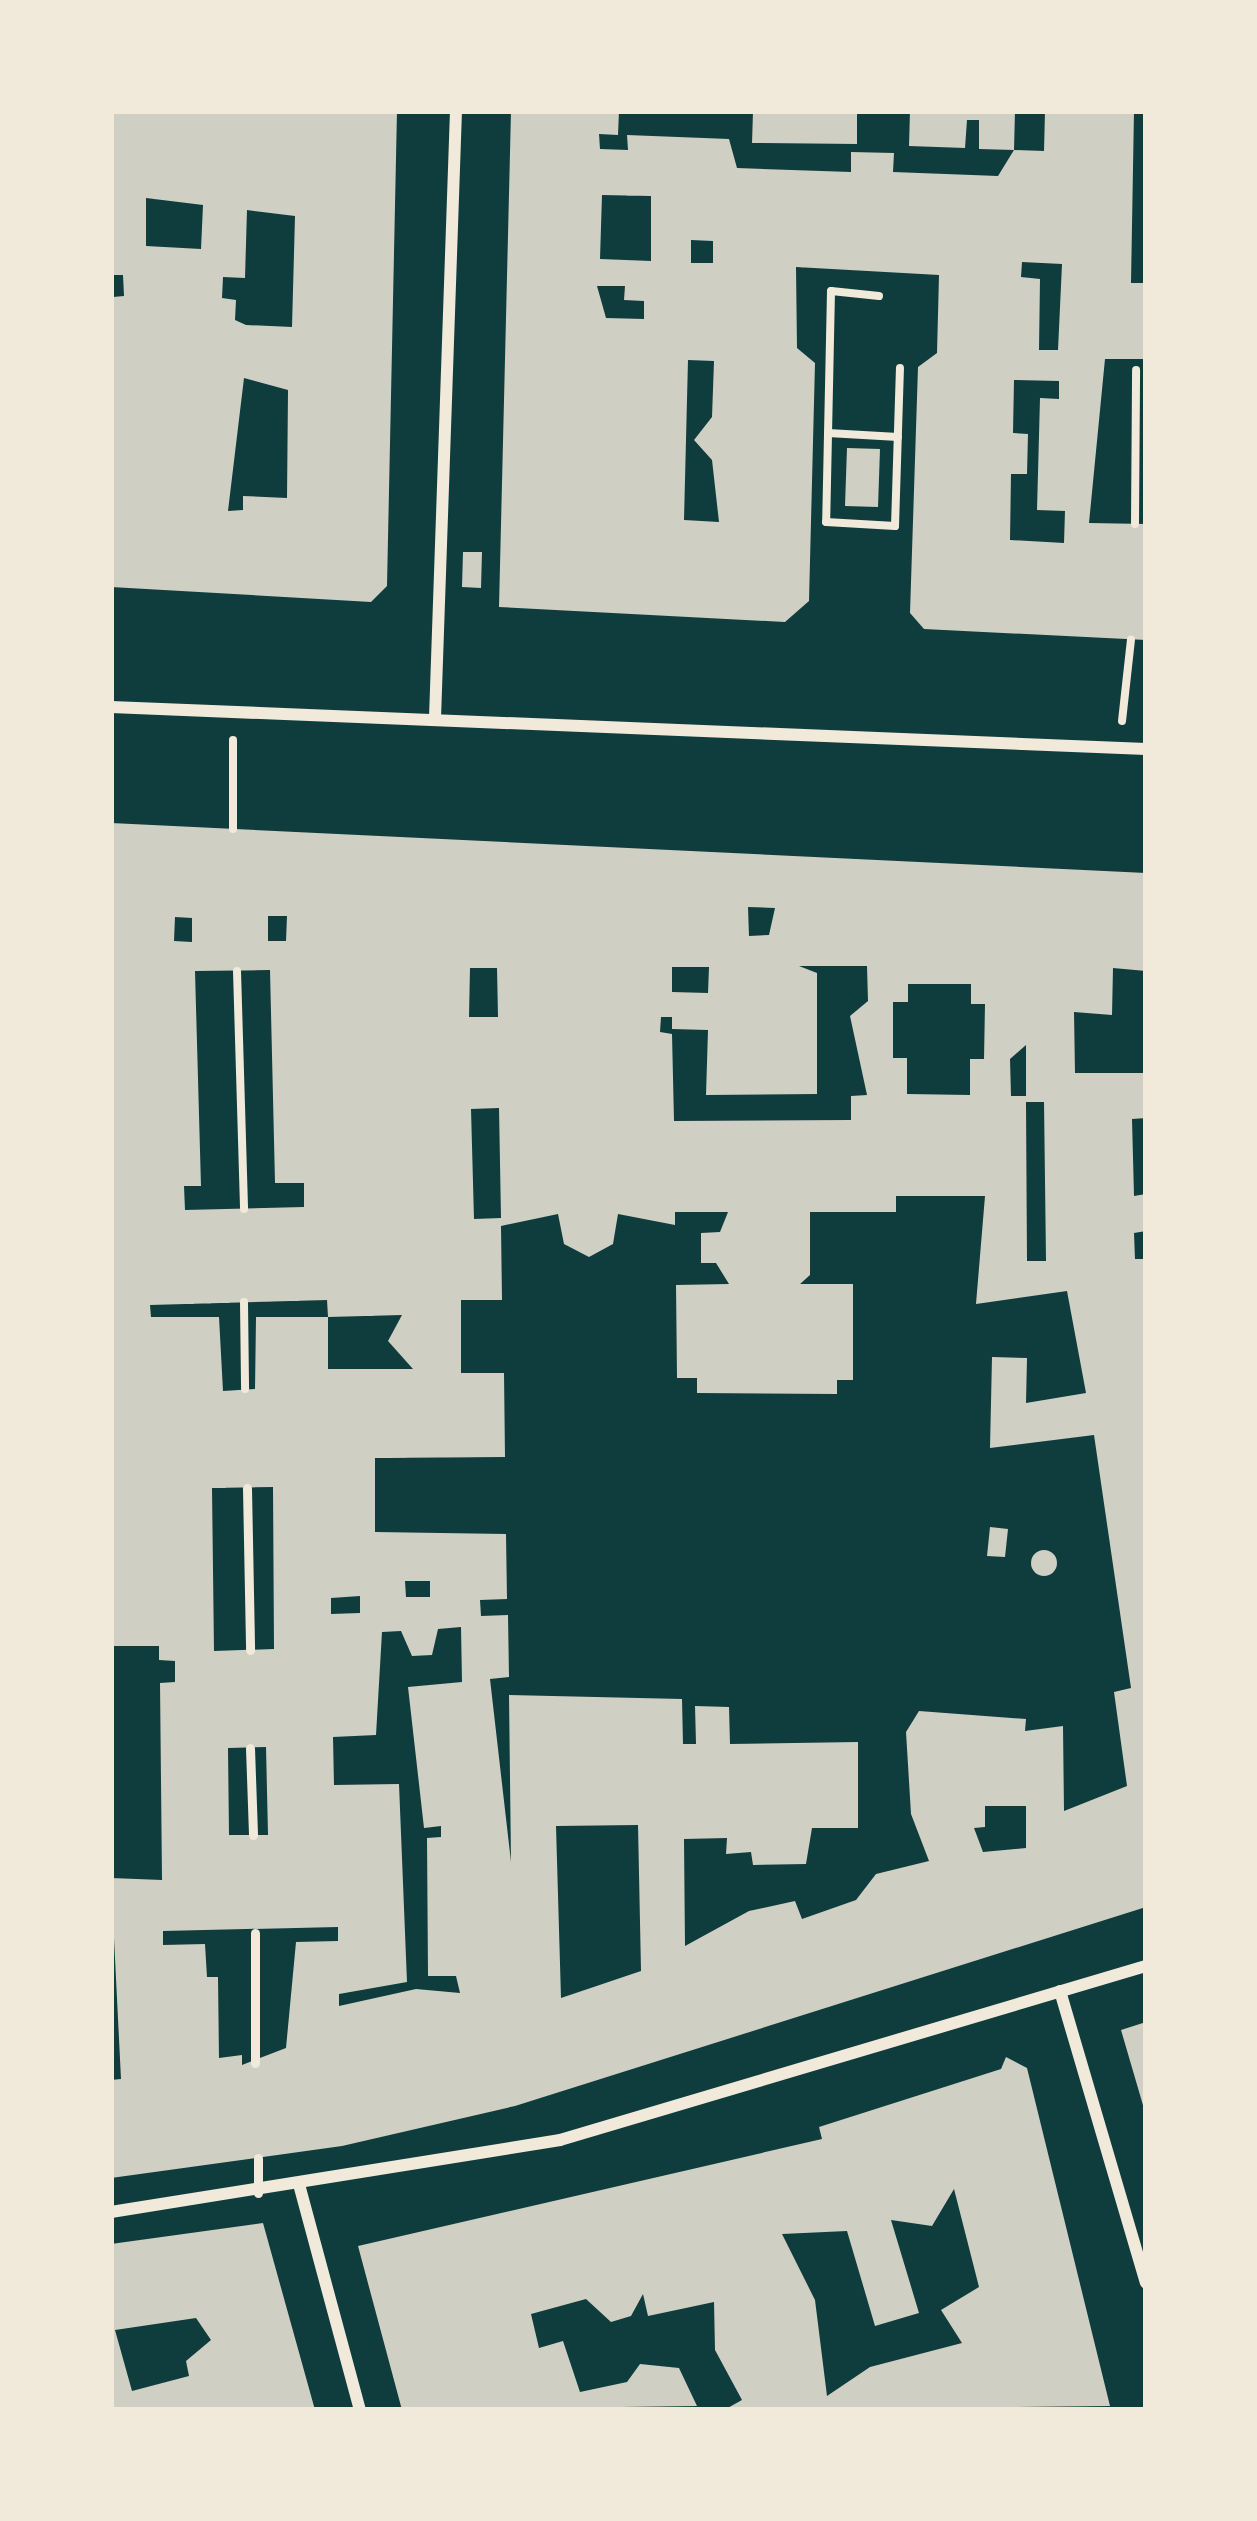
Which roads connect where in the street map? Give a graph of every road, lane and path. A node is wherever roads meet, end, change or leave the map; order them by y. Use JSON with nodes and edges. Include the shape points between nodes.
{"nodes":[{"id":1,"x":456,"y":111,"type":"edge"},
{"id":2,"x":879,"y":296,"type":"dead end"},
{"id":3,"x":901,"y":368,"type":"dead end"},
{"id":4,"x":1136,"y":370,"type":"dead end"},
{"id":5,"x":828,"y":433,"type":"junction"},
{"id":6,"x":898,"y":437,"type":"junction"},
{"id":7,"x":1136,"y":524,"type":"dead end"},
{"id":8,"x":1131,"y":639,"type":"dead end"},
{"id":9,"x":111,"y":707,"type":"edge"},
{"id":10,"x":232,"y":714,"type":"junction"},
{"id":11,"x":435,"y":718,"type":"junction"},
{"id":12,"x":1118,"y":748,"type":"junction"},
{"id":13,"x":1146,"y":749,"type":"edge"},
{"id":14,"x":233,"y":829,"type":"dead end"},
{"id":15,"x":237,"y":970,"type":"dead end"},
{"id":16,"x":244,"y":1208,"type":"dead end"},
{"id":17,"x":244,"y":1302,"type":"dead end"},
{"id":18,"x":245,"y":1389,"type":"dead end"},
{"id":19,"x":247,"y":1488,"type":"dead end"},
{"id":20,"x":250,"y":1649,"type":"dead end"},
{"id":21,"x":250,"y":1748,"type":"dead end"},
{"id":22,"x":253,"y":1835,"type":"dead end"},
{"id":23,"x":254,"y":1933,"type":"dead end"},
{"id":24,"x":1146,"y":1966,"type":"edge"},
{"id":25,"x":1060,"y":1991,"type":"junction"},
{"id":26,"x":255,"y":2063,"type":"dead end"},
{"id":27,"x":258,"y":2158,"type":"dead end"},
{"id":28,"x":300,"y":2188,"type":"junction"},
{"id":29,"x":258,"y":2193,"type":"junction"},
{"id":30,"x":111,"y":2212,"type":"edge"},
{"id":31,"x":1146,"y":2283,"type":"edge"},
{"id":32,"x":360,"y":2410,"type":"edge"}],
"edges":[{"from":1,"to":11,"type":"street"},
{"from":2,"to":5,"type":"path","via":[[831,292]]},
{"from":3,"to":6,"type":"path"},
{"from":4,"to":7,"type":"path"},
{"from":5,"to":6,"type":"path"},
{"from":5,"to":6,"type":"path","via":[[826,522],[860,525],[895,526]]},
{"from":8,"to":12,"type":"path"},
{"from":9,"to":10,"type":"street"},
{"from":10,"to":11,"type":"street"},
{"from":10,"to":14,"type":"path"},
{"from":11,"to":12,"type":"street"},
{"from":12,"to":13,"type":"street"},
{"from":15,"to":16,"type":"path"},
{"from":17,"to":18,"type":"path"},
{"from":19,"to":20,"type":"lane"},
{"from":21,"to":22,"type":"lane"},
{"from":23,"to":26,"type":"lane"},
{"from":24,"to":25,"type":"street"},
{"from":25,"to":28,"type":"street","via":[[560,2140]]},
{"from":25,"to":31,"type":"street"},
{"from":27,"to":29,"type":"lane"},
{"from":28,"to":29,"type":"street"},
{"from":28,"to":32,"type":"street"},
{"from":29,"to":30,"type":"street"}]}
